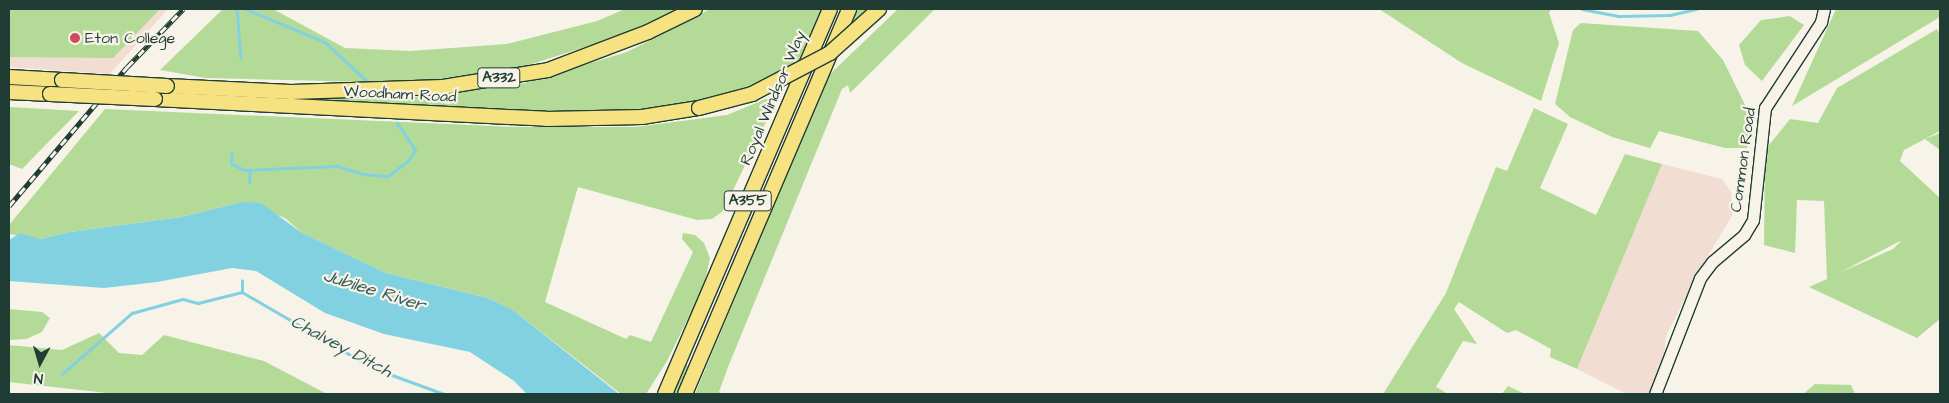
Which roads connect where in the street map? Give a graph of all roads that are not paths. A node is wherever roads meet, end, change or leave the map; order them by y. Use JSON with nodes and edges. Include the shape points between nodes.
{"nodes":[{"id":1,"x":695,"y":9,"type":"edge"},
{"id":2,"x":830,"y":9,"type":"edge"},
{"id":3,"x":849,"y":9,"type":"edge"},
{"id":4,"x":879,"y":9,"type":"edge"},
{"id":5,"x":1824,"y":9,"type":"edge"},
{"id":6,"x":9,"y":77,"type":"edge"},
{"id":7,"x":9,"y":92,"type":"edge"},
{"id":8,"x":665,"y":394,"type":"edge"},
{"id":9,"x":684,"y":394,"type":"edge"},
{"id":10,"x":1655,"y":394,"type":"edge"}],
"edges":[{"from":1,"to":6,"type":"main road","name":"Woodham Road","number":"A332","bridge":true,"via":[[648,32],[548,70],[443,87],[291,92]]},
{"from":2,"to":8,"type":"main road","name":"Royal Windsor Way","number":"A355"},
{"from":3,"to":9,"type":"main road","number":"A355"},
{"from":4,"to":7,"type":"main road","name":"Woodham Road","bridge":true,"via":[[830,53],[752,94],[699,108],[642,117],[546,119]]},
{"from":5,"to":10,"type":"street","name":"Common Road","via":[[1821,22],[1775,87],[1765,108],[1753,220],[1744,235],[1712,262],[1700,278]]}]}
